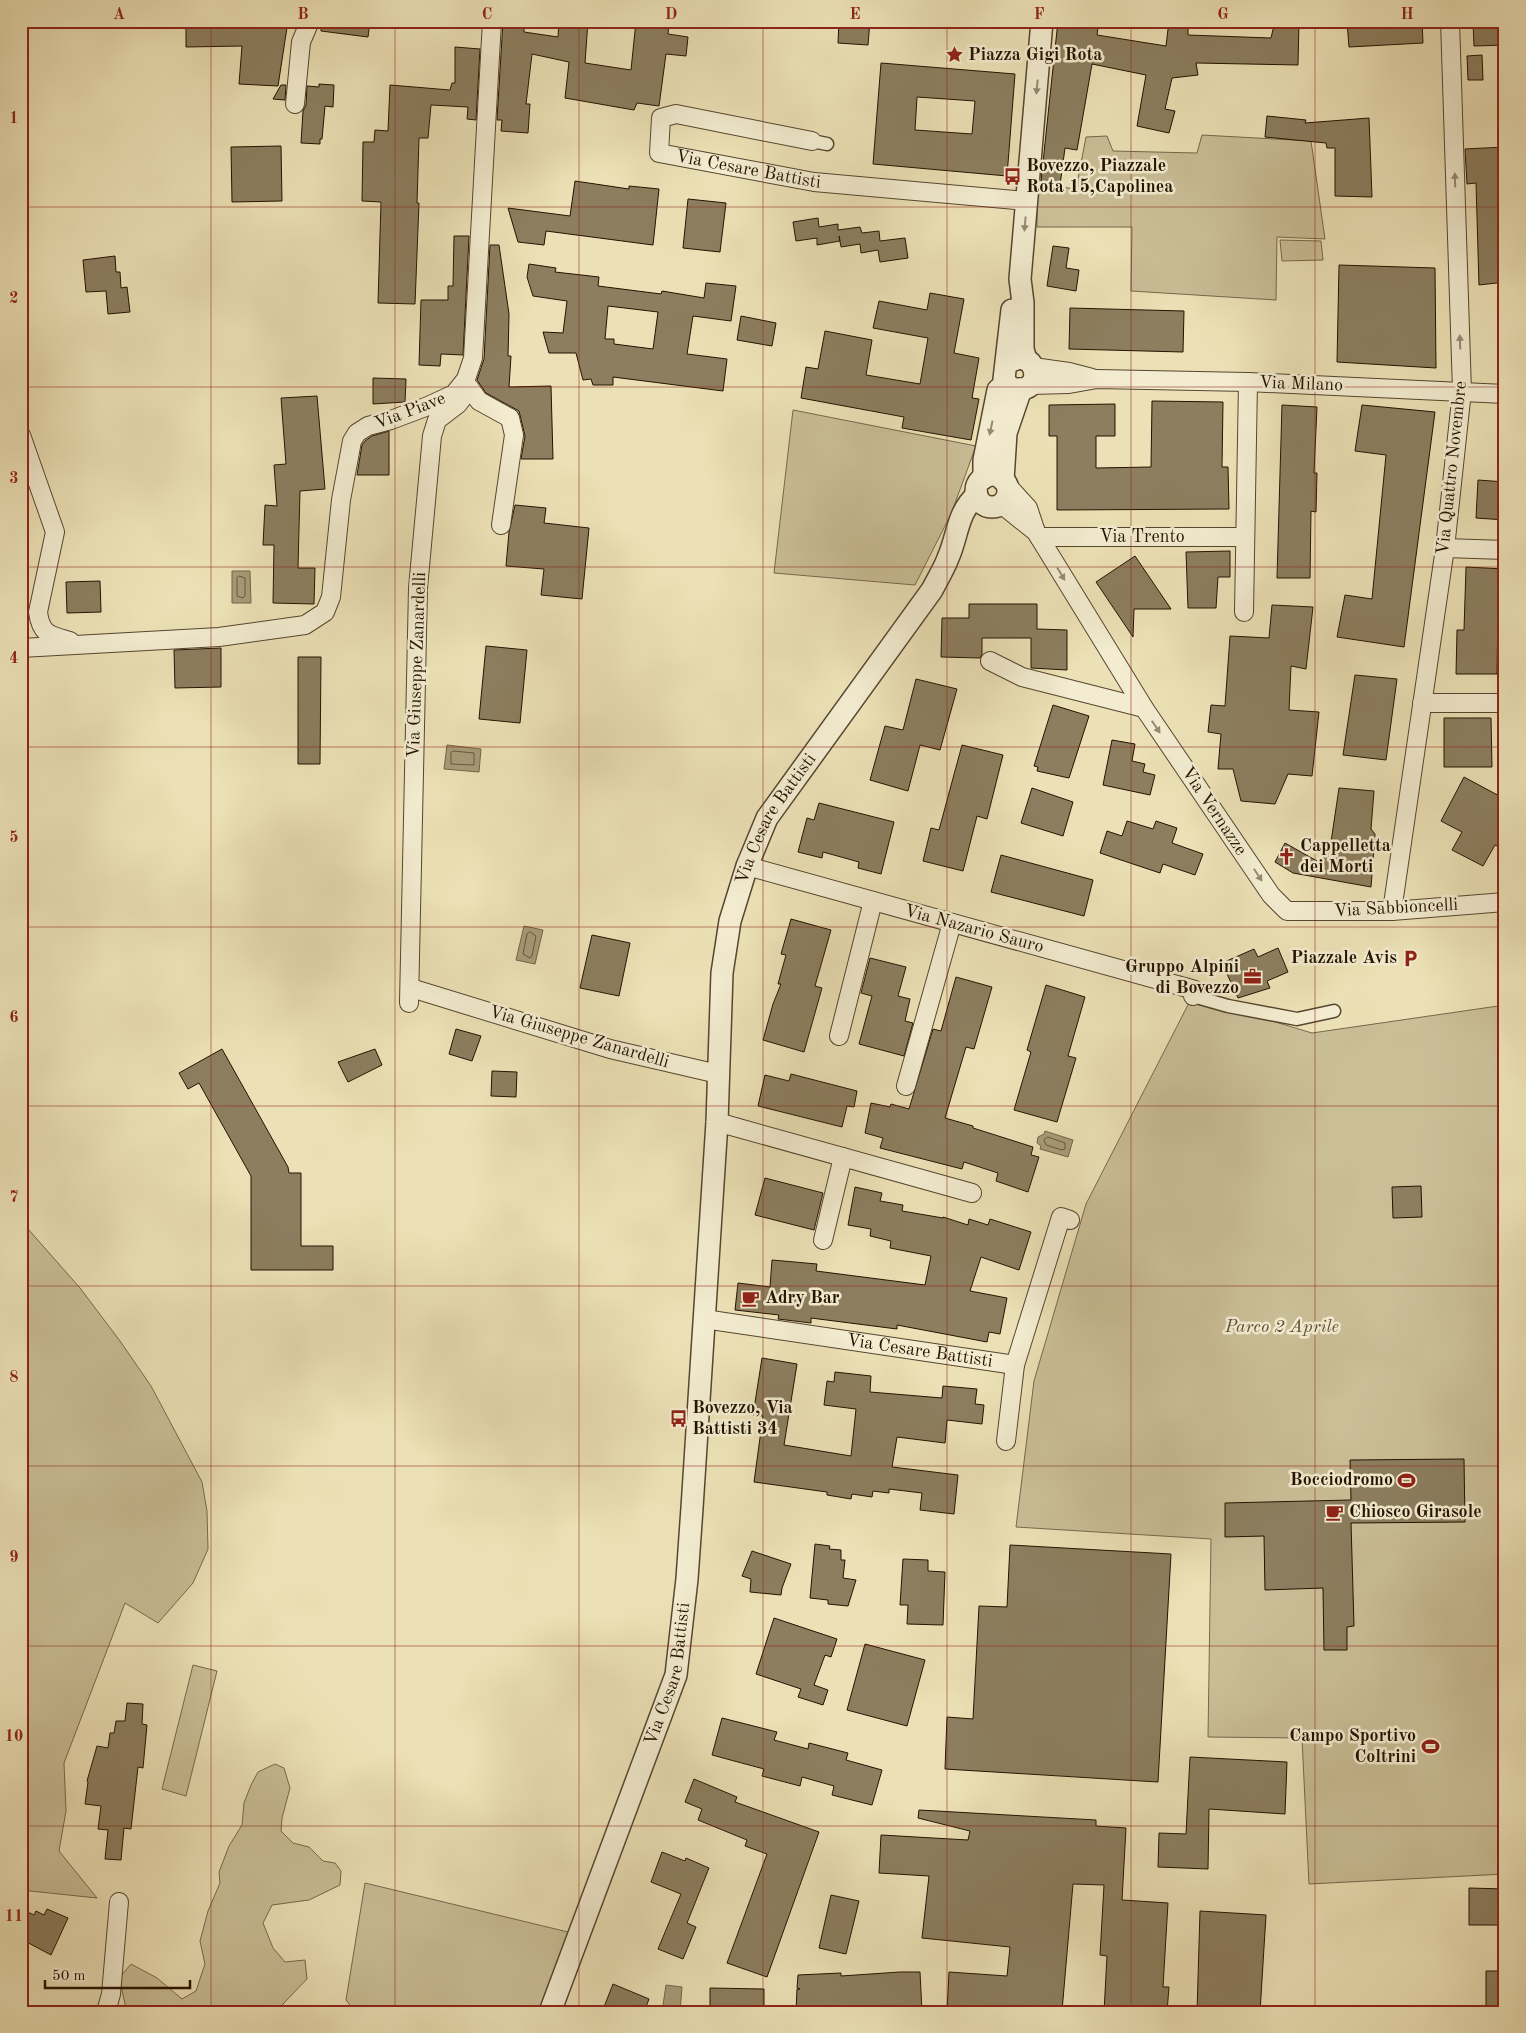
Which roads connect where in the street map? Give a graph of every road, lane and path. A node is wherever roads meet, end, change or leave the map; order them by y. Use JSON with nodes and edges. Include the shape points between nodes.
{"nodes":[{"id":1,"x":310,"y":21,"type":"edge"},
{"id":2,"x":492,"y":21,"type":"edge"},
{"id":3,"x":1042,"y":21,"type":"edge"},
{"id":4,"x":1450,"y":21,"type":"edge"},
{"id":5,"x":295,"y":104,"type":"dead end"},
{"id":6,"x":820,"y":142,"type":"dead end"},
{"id":7,"x":1027,"y":201,"type":"junction"},
{"id":8,"x":473,"y":358,"type":"junction"},
{"id":9,"x":1021,"y":375,"type":"junction"},
{"id":10,"x":1248,"y":382,"type":"junction"},
{"id":11,"x":469,"y":387,"type":"junction"},
{"id":12,"x":1462,"y":391,"type":"junction"},
{"id":13,"x":1505,"y":394,"type":"edge"},
{"id":14,"x":21,"y":435,"type":"edge"},
{"id":15,"x":994,"y":491,"type":"junction"},
{"id":16,"x":501,"y":525,"type":"dead end"},
{"id":17,"x":1037,"y":534,"type":"junction"},
{"id":18,"x":1245,"y":537,"type":"junction"},
{"id":19,"x":1444,"y":548,"type":"junction"},
{"id":20,"x":1505,"y":550,"type":"edge"},
{"id":21,"x":1244,"y":612,"type":"dead end"},
{"id":22,"x":85,"y":645,"type":"junction"},
{"id":23,"x":21,"y":648,"type":"edge"},
{"id":24,"x":990,"y":661,"type":"dead end"},
{"id":25,"x":1422,"y":703,"type":"junction"},
{"id":26,"x":1505,"y":703,"type":"edge"},
{"id":27,"x":1144,"y":708,"type":"junction"},
{"id":28,"x":747,"y":866,"type":"junction"},
{"id":29,"x":872,"y":901,"type":"junction"},
{"id":30,"x":1505,"y":902,"type":"edge"},
{"id":31,"x":1287,"y":911,"type":"joint"},
{"id":32,"x":1392,"y":911,"type":"junction"},
{"id":33,"x":952,"y":923,"type":"junction"},
{"id":34,"x":1193,"y":996,"type":"joint"},
{"id":35,"x":1334,"y":1010,"type":"dead end"},
{"id":36,"x":839,"y":1036,"type":"dead end"},
{"id":37,"x":718,"y":1074,"type":"junction"},
{"id":38,"x":906,"y":1086,"type":"dead end"},
{"id":39,"x":717,"y":1122,"type":"junction"},
{"id":40,"x":843,"y":1157,"type":"junction"},
{"id":41,"x":972,"y":1193,"type":"dead end"},
{"id":42,"x":1070,"y":1220,"type":"dead end"},
{"id":43,"x":823,"y":1240,"type":"dead end"},
{"id":44,"x":704,"y":1319,"type":"junction"},
{"id":45,"x":1015,"y":1366,"type":"junction"},
{"id":46,"x":1006,"y":1441,"type":"dead end"},
{"id":47,"x":119,"y":1902,"type":"dead end"},
{"id":48,"x":106,"y":2012,"type":"edge"},
{"id":49,"x":550,"y":2012,"type":"edge"}],
"edges":[{"from":1,"to":5,"type":"street","via":[[301,42]]},
{"from":2,"to":8,"type":"street","name":"Via Piave"},
{"from":3,"to":7,"type":"street","one_way":true},
{"from":12,"to":4,"type":"street","name":"Via Quattro Novembre","one_way":true},
{"from":6,"to":7,"type":"street","name":"Via Cesare Battisti","via":[[676,114],[661,118],[658,153],[814,182]]},
{"from":7,"to":9,"type":"street","one_way":true,"via":[[1020,279],[1006,348]]},
{"from":8,"to":11,"type":"street","name":"Via Giuseppe Zanardelli"},
{"from":8,"to":22,"type":"street","name":"Via Piave","via":[[466,379],[454,394],[368,426],[352,441],[341,500],[331,597],[325,612],[305,625],[219,638]]},
{"from":9,"to":10,"type":"street","name":"Via Milano","via":[[1069,384],[1097,379]]},
{"from":9,"to":15,"type":"street"},
{"from":10,"to":12,"type":"street","name":"Via Milano"},
{"from":10,"to":18,"type":"street"},
{"from":11,"to":16,"type":"street","via":[[478,401],[510,418],[512,426],[514,435]]},
{"from":11,"to":37,"type":"street","name":"Via Giuseppe Zanardelli","via":[[466,396],[437,420],[432,436],[418,588],[410,996]]},
{"from":12,"to":13,"type":"street","name":"Via Milano"},
{"from":12,"to":19,"type":"street","name":"Via Quattro Novembre"},
{"from":14,"to":22,"type":"street","name":"Via Piave","via":[[55,532],[38,612],[40,625],[47,634]]},
{"from":15,"to":17,"type":"street","name":"Via Vernazze"},
{"from":15,"to":28,"type":"street","name":"Via Cesare Battisti","via":[[966,507],[957,525],[949,558],[932,590],[767,818]]},
{"from":17,"to":18,"type":"street","name":"Via Trento"},
{"from":17,"to":27,"type":"street","name":"Via Vernazze","one_way":true},
{"from":18,"to":21,"type":"street"},
{"from":19,"to":20,"type":"street"},
{"from":19,"to":25,"type":"street","name":"Via Quattro Novembre"},
{"from":22,"to":23,"type":"street","name":"Via Piave"},
{"from":24,"to":27,"type":"street","via":[[1022,676]]},
{"from":25,"to":26,"type":"street"},
{"from":25,"to":32,"type":"street","name":"Via Quattro Novembre"},
{"from":27,"to":31,"type":"street","name":"Via Vernazze","one_way":true,"via":[[1271,895]]},
{"from":28,"to":29,"type":"street","name":"Via Nazario Sauro"},
{"from":28,"to":37,"type":"street","name":"Via Cesare Battisti","via":[[730,922],[722,973]]},
{"from":29,"to":33,"type":"street","name":"Via Nazario Sauro"},
{"from":29,"to":36,"type":"street"},
{"from":30,"to":32,"type":"street","name":"Via Sabbioncelli"},
{"from":31,"to":32,"type":"street","name":"Via Sabbioncelli"},
{"from":33,"to":34,"type":"street","name":"Via Nazario Sauro","via":[[1195,990]]},
{"from":33,"to":38,"type":"street"},
{"from":34,"to":35,"type":"street","via":[[1297,1019]]},
{"from":37,"to":39,"type":"street","name":"Via Cesare Battisti"},
{"from":39,"to":40,"type":"street"},
{"from":39,"to":44,"type":"street","name":"Via Cesare Battisti"},
{"from":40,"to":41,"type":"street"},
{"from":40,"to":43,"type":"street"},
{"from":42,"to":45,"type":"street","name":"Via Cesare Battisti","via":[[1061,1217]]},
{"from":44,"to":45,"type":"street","name":"Via Cesare Battisti"},
{"from":44,"to":49,"type":"street","name":"Via Cesare Battisti","via":[[687,1579],[676,1674]]},
{"from":45,"to":46,"type":"street","name":"Via Cesare Battisti"},
{"from":47,"to":48,"type":"street","via":[[111,1994]]}]}
